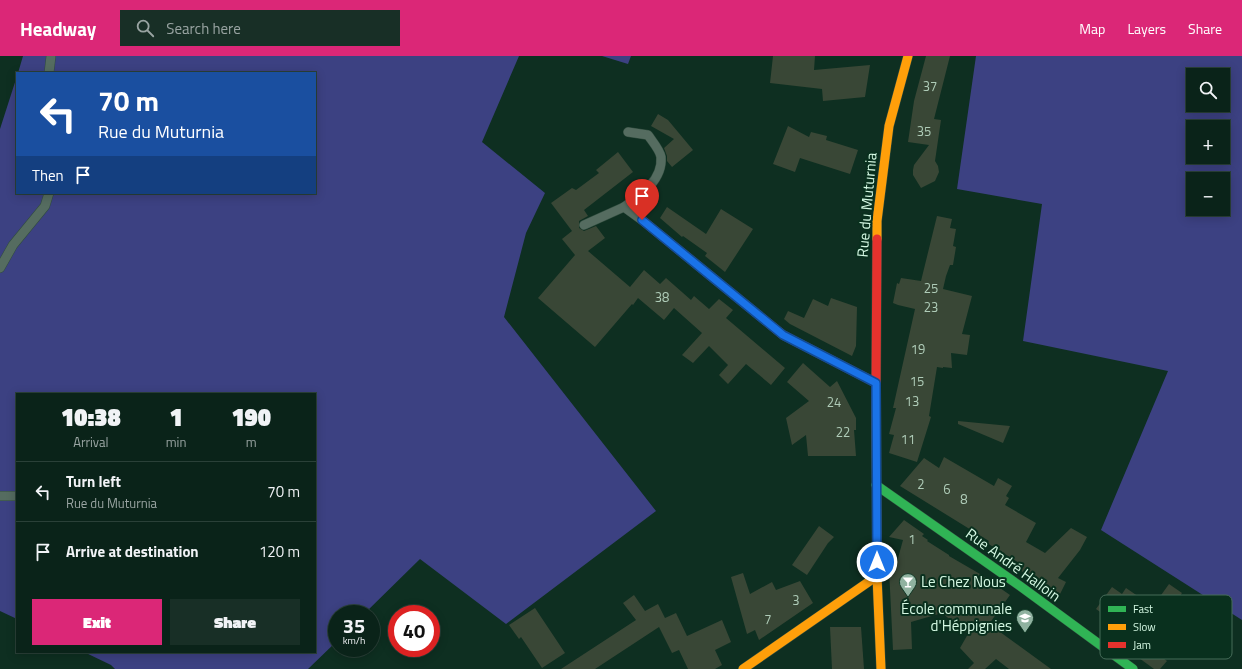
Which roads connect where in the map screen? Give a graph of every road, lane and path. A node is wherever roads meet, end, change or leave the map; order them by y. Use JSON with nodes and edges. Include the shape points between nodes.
{"nodes":[{"id":1,"x":51,"y":56,"type":"edge"},
{"id":2,"x":908,"y":56,"type":"edge"},
{"id":3,"x":49,"y":72,"type":"edge"},
{"id":4,"x":628,"y":132,"type":"dead end"},
{"id":5,"x":49,"y":194,"type":"edge"},
{"id":6,"x":624,"y":207,"type":"junction"},
{"id":7,"x":642,"y":220,"type":"joint"},
{"id":8,"x":584,"y":225,"type":"dead end"},
{"id":9,"x":0,"y":268,"type":"edge"},
{"id":10,"x":876,"y":383,"type":"junction"},
{"id":11,"x":876,"y":485,"type":"junction"},
{"id":12,"x":0,"y":496,"type":"edge"},
{"id":13,"x":16,"y":496,"type":"edge"},
{"id":14,"x":877,"y":576,"type":"junction"},
{"id":15,"x":1100,"y":645,"type":"edge"},
{"id":16,"x":1119,"y":659,"type":"edge"},
{"id":17,"x":743,"y":669,"type":"edge"},
{"id":18,"x":881,"y":669,"type":"edge"},
{"id":19,"x":1133,"y":669,"type":"edge"}],
"edges":[{"from":1,"to":3,"type":"lane"},
{"from":2,"to":10,"type":"street","name":"Rue du Muturnia","via":[[889,126],[877,221]]},
{"from":4,"to":6,"type":"lane","via":[[648,135],[661,156],[659,173],[645,192]]},
{"from":5,"to":9,"type":"lane","via":[[45,206],[13,245]]},
{"from":6,"to":7,"type":"lane"},
{"from":6,"to":8,"type":"lane"},
{"from":7,"to":10,"type":"street","via":[[783,335]]},
{"from":10,"to":11,"type":"street","name":"Rue du Muturnia"},
{"from":11,"to":14,"type":"street","name":"Rue du Muturnia"},
{"from":11,"to":15,"type":"street","name":"Rue André Halloin"},
{"from":12,"to":13,"type":"lane"},
{"from":14,"to":17,"type":"street"},
{"from":14,"to":18,"type":"street","name":"Rue du Muturnia"},
{"from":16,"to":19,"type":"street","name":"Rue André Halloin"}]}
